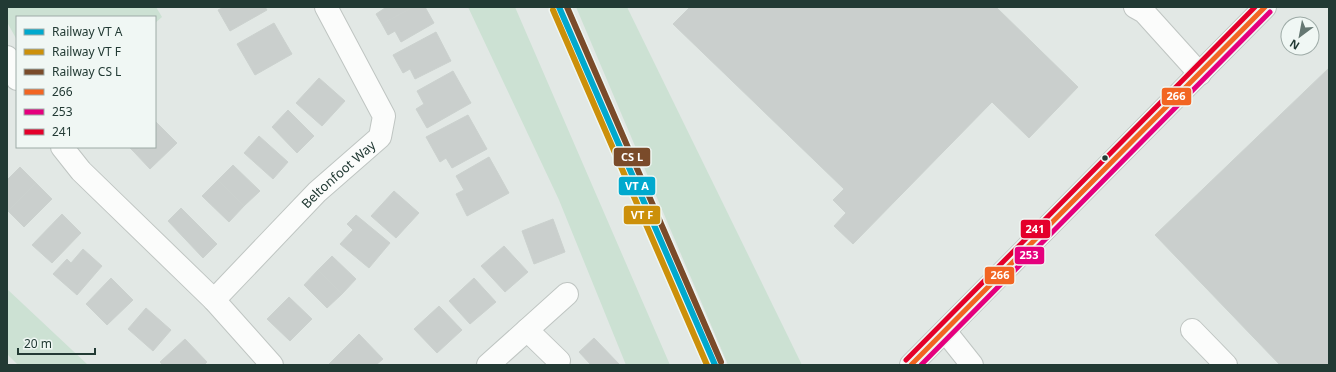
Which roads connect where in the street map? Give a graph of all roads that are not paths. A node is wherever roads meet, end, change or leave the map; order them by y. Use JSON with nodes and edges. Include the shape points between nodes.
{"nodes":[{"id":1,"x":326,"y":7,"type":"edge"},
{"id":2,"x":1135,"y":7,"type":"edge"},
{"id":3,"x":1265,"y":7,"type":"edge"},
{"id":4,"x":7,"y":57,"type":"edge"},
{"id":5,"x":1200,"y":74,"type":"junction"},
{"id":6,"x":16,"y":77,"type":"edge"},
{"id":7,"x":63,"y":148,"type":"edge"},
{"id":8,"x":567,"y":294,"type":"dead end"},
{"id":9,"x":214,"y":300,"type":"junction"},
{"id":10,"x":527,"y":330,"type":"junction"},
{"id":11,"x":1192,"y":330,"type":"dead end"},
{"id":12,"x":944,"y":331,"type":"junction"},
{"id":13,"x":559,"y":361,"type":"dead end"},
{"id":14,"x":272,"y":365,"type":"edge"},
{"id":15,"x":488,"y":365,"type":"edge"},
{"id":16,"x":911,"y":365,"type":"edge"},
{"id":17,"x":972,"y":365,"type":"edge"},
{"id":18,"x":1226,"y":365,"type":"edge"}],
"edges":[{"from":1,"to":9,"type":"street","name":"Beltonfoot Way","via":[[384,116],[380,137],[317,192]]},
{"from":2,"to":5,"type":"street","via":[[1144,12]]},
{"from":3,"to":5,"type":"street"},
{"from":4,"to":6,"type":"street"},
{"from":5,"to":12,"type":"street"},
{"from":7,"to":9,"type":"street","via":[[81,171]]},
{"from":8,"to":10,"type":"street"},
{"from":9,"to":14,"type":"street"},
{"from":10,"to":13,"type":"street"},
{"from":10,"to":15,"type":"street"},
{"from":11,"to":18,"type":"street"},
{"from":12,"to":16,"type":"street"},
{"from":12,"to":17,"type":"street"}]}
